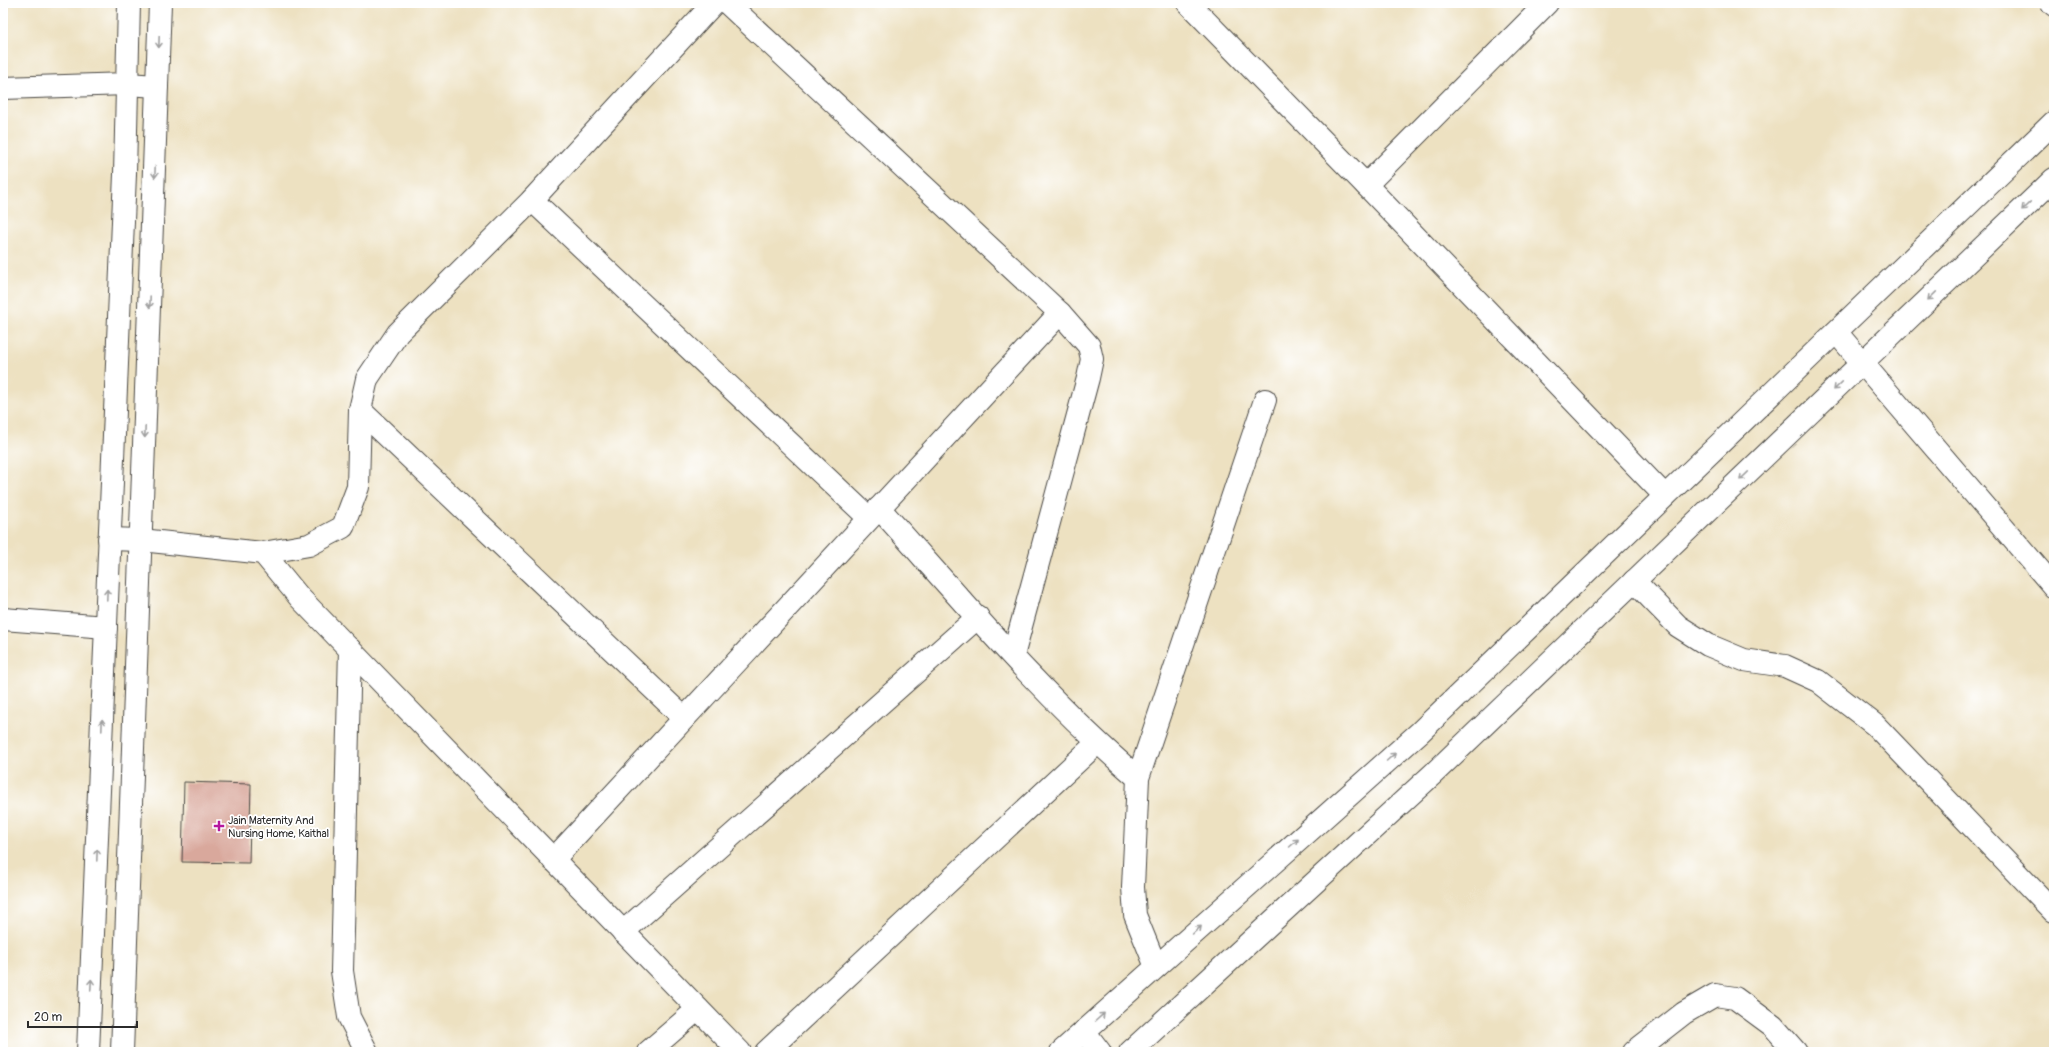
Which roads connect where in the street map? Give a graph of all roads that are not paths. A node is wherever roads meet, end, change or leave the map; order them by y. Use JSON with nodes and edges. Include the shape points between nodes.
{"nodes":[{"id":1,"x":129,"y":3,"type":"edge"},
{"id":2,"x":160,"y":3,"type":"edge"},
{"id":3,"x":714,"y":3,"type":"edge"},
{"id":4,"x":727,"y":3,"type":"edge"},
{"id":5,"x":1188,"y":3,"type":"edge"},
{"id":6,"x":1548,"y":3,"type":"edge"},
{"id":7,"x":127,"y":84,"type":"junction"},
{"id":8,"x":157,"y":86,"type":"junction"},
{"id":9,"x":3,"y":88,"type":"edge"},
{"id":10,"x":2054,"y":122,"type":"edge"},
{"id":11,"x":2054,"y":179,"type":"edge"},
{"id":12,"x":1366,"y":185,"type":"junction"},
{"id":13,"x":532,"y":200,"type":"junction"},
{"id":14,"x":1060,"y":313,"type":"junction"},
{"id":15,"x":1836,"y":332,"type":"junction"},
{"id":16,"x":1862,"y":363,"type":"junction"},
{"id":17,"x":1265,"y":400,"type":"dead end"},
{"id":18,"x":360,"y":410,"type":"junction"},
{"id":19,"x":1665,"y":496,"type":"junction"},
{"id":20,"x":874,"y":513,"type":"junction"},
{"id":21,"x":109,"y":540,"type":"junction"},
{"id":22,"x":141,"y":540,"type":"junction"},
{"id":23,"x":262,"y":553,"type":"junction"},
{"id":24,"x":1634,"y":581,"type":"junction"},
{"id":25,"x":2053,"y":582,"type":"edge"},
{"id":26,"x":978,"y":617,"type":"junction"},
{"id":27,"x":3,"y":619,"type":"edge"},
{"id":28,"x":106,"y":626,"type":"junction"},
{"id":29,"x":350,"y":649,"type":"junction"},
{"id":30,"x":1013,"y":656,"type":"junction"},
{"id":31,"x":684,"y":718,"type":"junction"},
{"id":32,"x":1097,"y":743,"type":"junction"},
{"id":33,"x":1138,"y":778,"type":"junction"},
{"id":34,"x":553,"y":860,"type":"junction"},
{"id":35,"x":2054,"y":912,"type":"edge"},
{"id":36,"x":623,"y":932,"type":"junction"},
{"id":37,"x":1156,"y":967,"type":"junction"},
{"id":38,"x":698,"y":1009,"type":"junction"},
{"id":39,"x":1084,"y":1031,"type":"junction"},
{"id":40,"x":88,"y":1052,"type":"edge"},
{"id":41,"x":122,"y":1052,"type":"edge"},
{"id":42,"x":367,"y":1052,"type":"edge"},
{"id":43,"x":648,"y":1052,"type":"edge"},
{"id":44,"x":740,"y":1052,"type":"edge"},
{"id":45,"x":766,"y":1052,"type":"edge"},
{"id":46,"x":1061,"y":1052,"type":"edge"},
{"id":47,"x":1100,"y":1052,"type":"edge"},
{"id":48,"x":1130,"y":1052,"type":"edge"},
{"id":49,"x":1634,"y":1052,"type":"edge"},
{"id":50,"x":1796,"y":1052,"type":"edge"}],
"edges":[{"from":1,"to":7,"type":"street"},
{"from":2,"to":8,"type":"street","one_way":true},
{"from":3,"to":13,"type":"street"},
{"from":4,"to":14,"type":"street"},
{"from":5,"to":12,"type":"street"},
{"from":6,"to":12,"type":"street"},
{"from":7,"to":8,"type":"street"},
{"from":7,"to":9,"type":"street"},
{"from":7,"to":21,"type":"street"},
{"from":8,"to":22,"type":"street","one_way":true},
{"from":10,"to":15,"type":"street"},
{"from":11,"to":16,"type":"street","one_way":true},
{"from":12,"to":19,"type":"street"},
{"from":13,"to":18,"type":"street","via":[[398,333],[367,380]]},
{"from":13,"to":20,"type":"street"},
{"from":14,"to":20,"type":"street"},
{"from":14,"to":30,"type":"street","via":[[1089,346],[1092,360]]},
{"from":15,"to":16,"type":"street"},
{"from":15,"to":19,"type":"street"},
{"from":16,"to":24,"type":"street","one_way":true},
{"from":16,"to":25,"type":"street"},
{"from":17,"to":33,"type":"street"},
{"from":18,"to":23,"type":"street","via":[[358,487],[343,528],[309,545]]},
{"from":18,"to":31,"type":"street"},
{"from":37,"to":19,"type":"street","one_way":true,"via":[[1420,732]]},
{"from":20,"to":26,"type":"street"},
{"from":20,"to":31,"type":"street"},
{"from":21,"to":22,"type":"street"},
{"from":28,"to":21,"type":"street","one_way":true},
{"from":22,"to":23,"type":"street"},
{"from":22,"to":41,"type":"street"},
{"from":23,"to":29,"type":"street","via":[[300,598]]},
{"from":24,"to":35,"type":"street","via":[[1678,626],[1708,644],[1744,660],[1785,666],[1818,681],[1870,721]]},
{"from":24,"to":48,"type":"street","via":[[1434,773]]},
{"from":26,"to":30,"type":"street"},
{"from":26,"to":36,"type":"street"},
{"from":27,"to":28,"type":"street"},
{"from":40,"to":28,"type":"street","one_way":true},
{"from":29,"to":34,"type":"street"},
{"from":29,"to":42,"type":"street","via":[[342,971],[349,1017]]},
{"from":30,"to":32,"type":"street"},
{"from":31,"to":34,"type":"street"},
{"from":32,"to":33,"type":"street"},
{"from":32,"to":45,"type":"street"},
{"from":33,"to":37,"type":"street","via":[[1133,886],[1135,915]]},
{"from":34,"to":36,"type":"street"},
{"from":36,"to":38,"type":"street"},
{"from":39,"to":37,"type":"street","one_way":true},
{"from":38,"to":43,"type":"street"},
{"from":38,"to":44,"type":"street"},
{"from":39,"to":46,"type":"street"},
{"from":39,"to":47,"type":"street"},
{"from":49,"to":50,"type":"street","via":[[1684,1013],[1715,995],[1735,998],[1773,1026]]}]}
